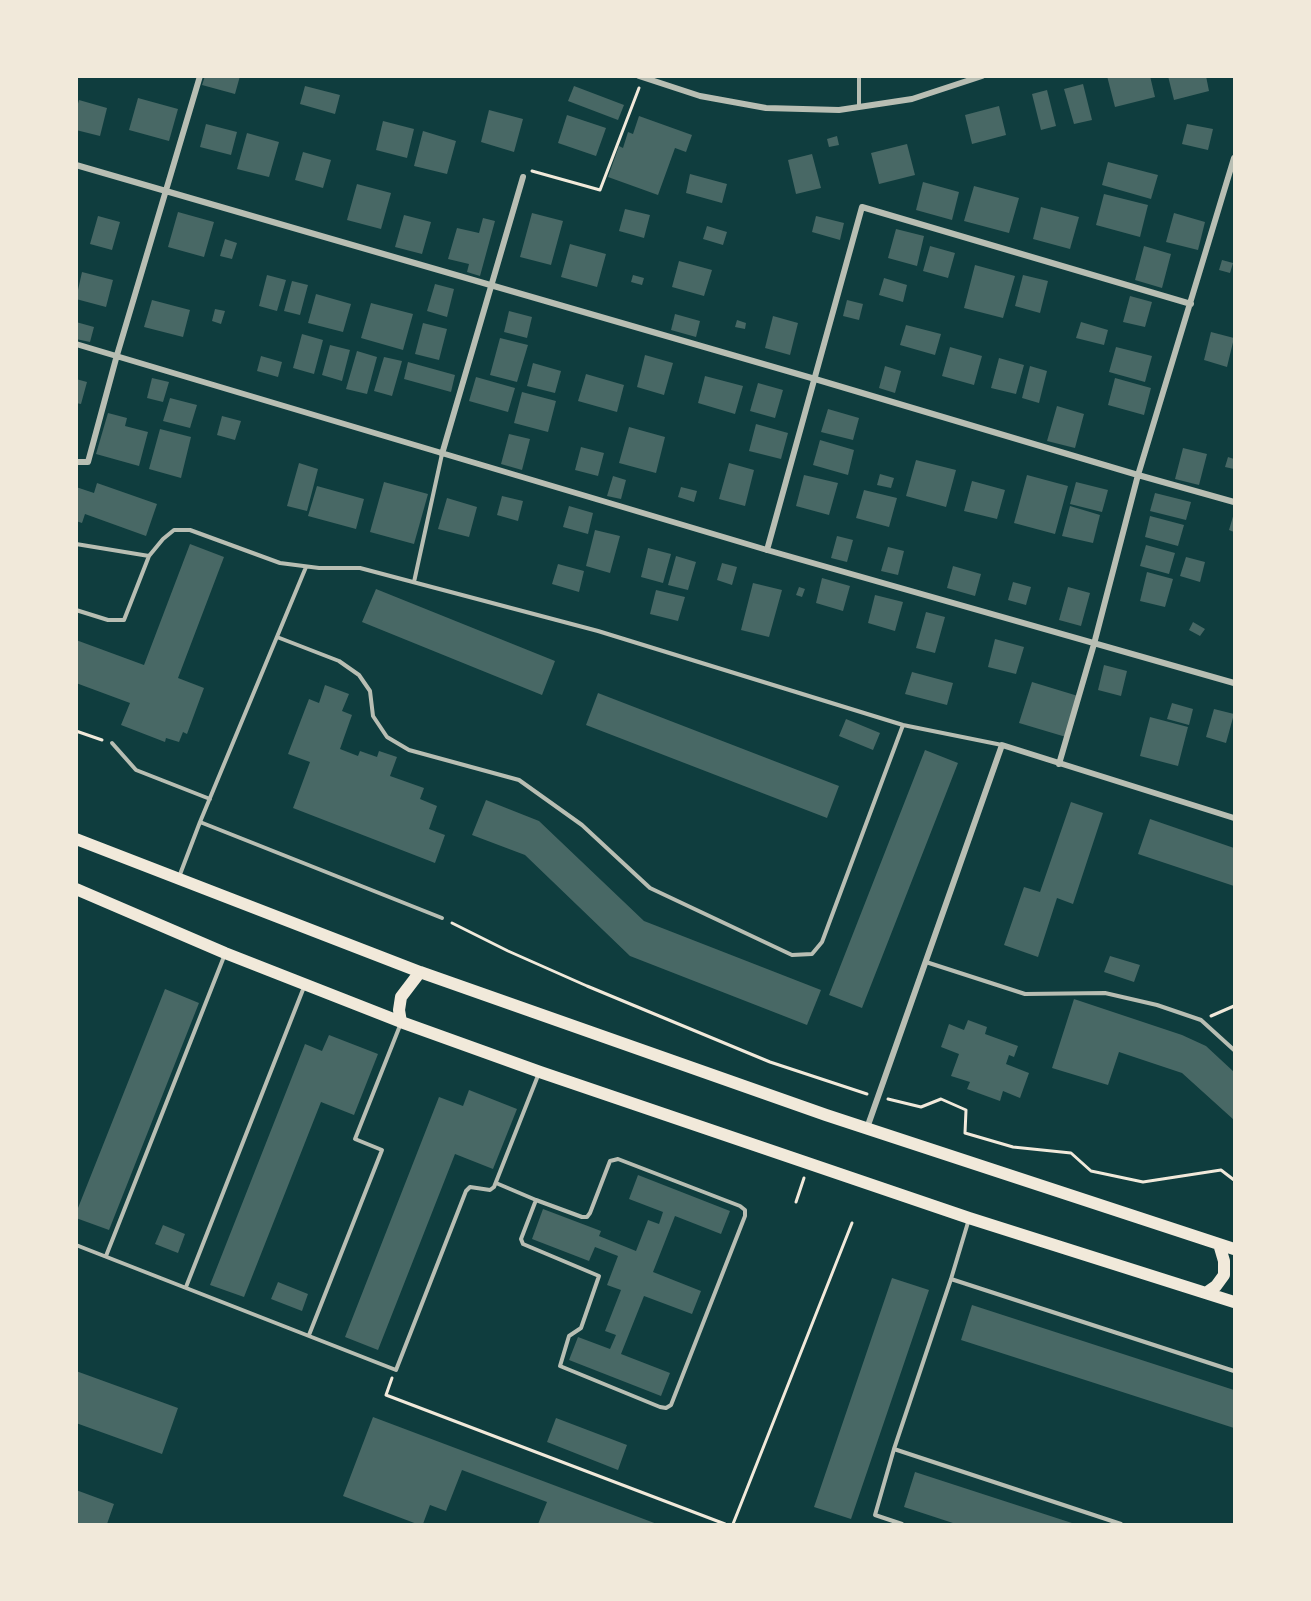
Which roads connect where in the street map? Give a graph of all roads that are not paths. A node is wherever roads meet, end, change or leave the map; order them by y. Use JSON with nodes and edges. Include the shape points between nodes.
{"nodes":[{"id":1,"x":200,"y":76,"type":"edge"},
{"id":2,"x":859,"y":76,"type":"edge"},
{"id":3,"x":982,"y":76,"type":"edge"},
{"id":4,"x":641,"y":77,"type":"edge"},
{"id":5,"x":859,"y":107,"type":"junction"},
{"id":6,"x":1234,"y":158,"type":"edge"},
{"id":7,"x":76,"y":165,"type":"edge"},
{"id":8,"x":523,"y":177,"type":"road end"},
{"id":9,"x":166,"y":191,"type":"junction"},
{"id":10,"x":491,"y":286,"type":"junction"},
{"id":11,"x":1191,"y":304,"type":"junction"},
{"id":12,"x":76,"y":344,"type":"edge"},
{"id":13,"x":117,"y":355,"type":"junction"},
{"id":14,"x":815,"y":379,"type":"junction"},
{"id":15,"x":442,"y":454,"type":"junction"},
{"id":16,"x":76,"y":462,"type":"edge"},
{"id":17,"x":1138,"y":475,"type":"junction"},
{"id":18,"x":1234,"y":502,"type":"edge"},
{"id":19,"x":76,"y":544,"type":"edge"},
{"id":20,"x":767,"y":550,"type":"junction"},
{"id":21,"x":149,"y":556,"type":"junction"},
{"id":22,"x":306,"y":567,"type":"junction"},
{"id":23,"x":414,"y":582,"type":"junction"},
{"id":24,"x":76,"y":609,"type":"edge"},
{"id":25,"x":277,"y":637,"type":"junction"},
{"id":26,"x":1094,"y":644,"type":"junction"},
{"id":27,"x":1234,"y":683,"type":"edge"},
{"id":28,"x":903,"y":725,"type":"junction"},
{"id":29,"x":112,"y":743,"type":"road end"},
{"id":30,"x":1002,"y":745,"type":"junction"},
{"id":31,"x":1059,"y":764,"type":"junction"},
{"id":32,"x":210,"y":799,"type":"junction"},
{"id":33,"x":1234,"y":818,"type":"edge"},
{"id":34,"x":200,"y":822,"type":"junction"},
{"id":35,"x":76,"y":839,"type":"edge"},
{"id":36,"x":178,"y":880,"type":"junction"},
{"id":37,"x":76,"y":889,"type":"edge"},
{"id":38,"x":442,"y":918,"type":"road end"},
{"id":39,"x":225,"y":953,"type":"junction"},
{"id":40,"x":924,"y":962,"type":"junction"},
{"id":41,"x":420,"y":972,"type":"junction"},
{"id":42,"x":305,"y":985,"type":"junction"},
{"id":43,"x":401,"y":1022,"type":"junction"},
{"id":44,"x":1234,"y":1050,"type":"edge"},
{"id":45,"x":540,"y":1072,"type":"junction"},
{"id":46,"x":867,"y":1129,"type":"junction"},
{"id":47,"x":496,"y":1183,"type":"junction"},
{"id":48,"x":536,"y":1200,"type":"junction"},
{"id":49,"x":969,"y":1218,"type":"junction"},
{"id":50,"x":76,"y":1245,"type":"edge"},
{"id":51,"x":1219,"y":1245,"type":"junction"},
{"id":52,"x":1234,"y":1249,"type":"edge"},
{"id":53,"x":106,"y":1256,"type":"junction"},
{"id":54,"x":951,"y":1279,"type":"junction"},
{"id":55,"x":186,"y":1287,"type":"junction"},
{"id":56,"x":1206,"y":1293,"type":"junction"},
{"id":57,"x":1234,"y":1302,"type":"edge"},
{"id":58,"x":309,"y":1335,"type":"junction"},
{"id":59,"x":1234,"y":1371,"type":"edge"},
{"id":60,"x":894,"y":1449,"type":"junction"},
{"id":61,"x":902,"y":1524,"type":"edge"},
{"id":62,"x":1121,"y":1524,"type":"edge"}],
"edges":[{"from":1,"to":9,"type":"street"},
{"from":2,"to":5,"type":"lane"},
{"from":3,"to":5,"type":"street","via":[[912,99]]},
{"from":4,"to":5,"type":"street","via":[[700,96],[766,108]]},
{"from":6,"to":11,"type":"street"},
{"from":7,"to":9,"type":"street"},
{"from":8,"to":10,"type":"street"},
{"from":9,"to":10,"type":"street"},
{"from":9,"to":13,"type":"street"},
{"from":10,"to":14,"type":"street"},
{"from":10,"to":15,"type":"street"},
{"from":11,"to":14,"type":"street","via":[[862,207]]},
{"from":11,"to":17,"type":"street"},
{"from":12,"to":13,"type":"street"},
{"from":13,"to":15,"type":"street"},
{"from":13,"to":16,"type":"street","via":[[88,462]]},
{"from":14,"to":17,"type":"street"},
{"from":14,"to":20,"type":"street"},
{"from":15,"to":20,"type":"street"},
{"from":15,"to":23,"type":"lane"},
{"from":17,"to":18,"type":"street"},
{"from":17,"to":26,"type":"street"},
{"from":19,"to":21,"type":"lane"},
{"from":20,"to":26,"type":"street"},
{"from":21,"to":22,"type":"lane","via":[[174,530],[190,530],[280,563]]},
{"from":21,"to":24,"type":"lane","via":[[124,620],[108,620]]},
{"from":22,"to":23,"type":"lane","via":[[360,568]]},
{"from":22,"to":25,"type":"lane"},
{"from":23,"to":28,"type":"lane","via":[[598,631]]},
{"from":25,"to":28,"type":"lane","via":[[339,661],[359,675],[370,691],[374,716],[387,737],[409,750],[519,780],[582,825],[650,888],[792,955],[812,954],[822,942]]},
{"from":25,"to":32,"type":"lane"},
{"from":26,"to":27,"type":"street"},
{"from":26,"to":31,"type":"street"},
{"from":28,"to":30,"type":"lane"},
{"from":29,"to":32,"type":"lane","via":[[136,770]]},
{"from":30,"to":31,"type":"street"},
{"from":30,"to":40,"type":"street"},
{"from":31,"to":33,"type":"street"},
{"from":32,"to":34,"type":"lane"},
{"from":34,"to":36,"type":"lane"},
{"from":34,"to":38,"type":"lane"},
{"from":35,"to":36,"type":"main road"},
{"from":36,"to":41,"type":"main road"},
{"from":37,"to":39,"type":"main road"},
{"from":39,"to":42,"type":"main road"},
{"from":39,"to":53,"type":"lane"},
{"from":40,"to":44,"type":"lane","via":[[1025,994],[1105,993],[1157,1005],[1201,1020]]},
{"from":40,"to":46,"type":"street"},
{"from":41,"to":43,"type":"main road","via":[[401,997]]},
{"from":41,"to":46,"type":"main road"},
{"from":42,"to":43,"type":"main road"},
{"from":42,"to":55,"type":"lane"},
{"from":43,"to":45,"type":"main road"},
{"from":43,"to":58,"type":"lane","via":[[355,1139],[382,1150]]},
{"from":45,"to":47,"type":"lane"},
{"from":45,"to":49,"type":"main road"},
{"from":46,"to":51,"type":"main road"},
{"from":47,"to":48,"type":"lane"},
{"from":47,"to":58,"type":"lane","via":[[490,1190],[470,1187],[466,1191],[396,1370]]},
{"from":48,"to":48,"type":"lane","via":[[587,1217],[610,1161],[618,1159],[745,1210],[675,1394],[666,1408],[560,1366],[569,1336],[581,1328],[599,1276],[523,1245],[521,1239]]},
{"from":49,"to":54,"type":"lane"},
{"from":49,"to":56,"type":"main road"},
{"from":50,"to":53,"type":"lane"},
{"from":51,"to":52,"type":"main road"},
{"from":51,"to":56,"type":"main road","via":[[1224,1275]]},
{"from":53,"to":55,"type":"lane"},
{"from":54,"to":59,"type":"lane"},
{"from":54,"to":60,"type":"lane"},
{"from":55,"to":58,"type":"lane"},
{"from":56,"to":57,"type":"main road"},
{"from":60,"to":61,"type":"lane","via":[[874,1515]]},
{"from":60,"to":62,"type":"lane"}]}
